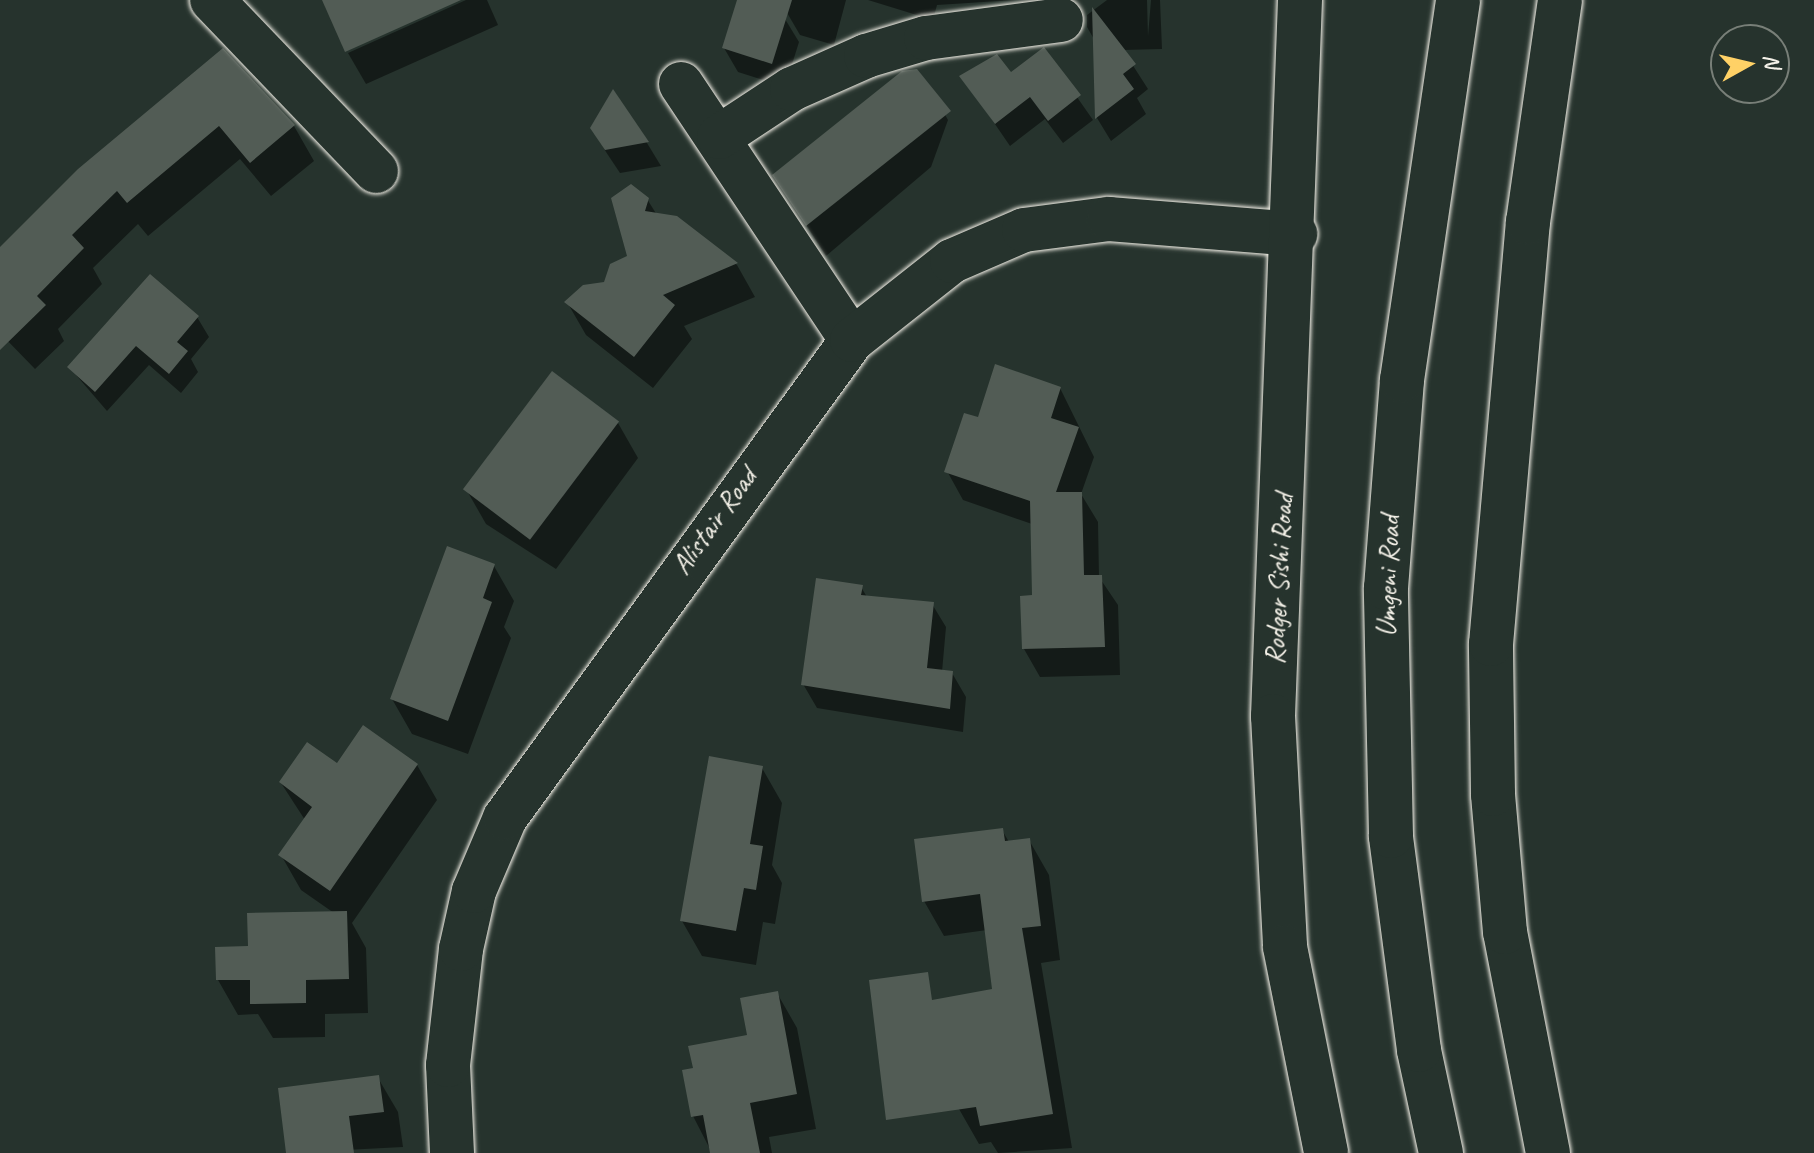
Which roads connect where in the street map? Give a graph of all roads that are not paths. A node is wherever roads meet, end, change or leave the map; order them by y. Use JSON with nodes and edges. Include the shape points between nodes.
{"nodes":[{"id":1,"x":212,"y":0,"type":"edge"},
{"id":2,"x":1300,"y":0,"type":"edge"},
{"id":3,"x":1458,"y":0,"type":"edge"},
{"id":4,"x":1560,"y":0,"type":"edge"},
{"id":5,"x":1061,"y":20,"type":"dead end"},
{"id":6,"x":681,"y":84,"type":"dead end"},
{"id":7,"x":719,"y":137,"type":"junction"},
{"id":8,"x":376,"y":171,"type":"dead end"},
{"id":9,"x":1295,"y":234,"type":"junction"},
{"id":10,"x":852,"y":340,"type":"junction"},
{"id":11,"x":452,"y":1153,"type":"edge"},
{"id":12,"x":1326,"y":1153,"type":"edge"},
{"id":13,"x":1441,"y":1153,"type":"edge"},
{"id":14,"x":1548,"y":1153,"type":"edge"}],
"edges":[{"from":1,"to":8,"type":"main road"},
{"from":2,"to":9,"type":"main road","name":"Rodger Sishi Road"},
{"from":3,"to":13,"type":"main road","name":"Umgeni Road","via":[[1402,380],[1386,588],[1391,836],[1419,1050]]},
{"from":4,"to":14,"type":"main road","via":[[1528,222],[1491,644],[1493,794],[1505,932]]},
{"from":5,"to":7,"type":"main road","via":[[926,38],[866,56],[792,89]]},
{"from":6,"to":7,"type":"main road"},
{"from":7,"to":10,"type":"main road"},
{"from":9,"to":10,"type":"main road","name":"Alistair Road","via":[[1109,219],[1024,230],[952,261]]},
{"from":9,"to":12,"type":"main road","name":"Rodger Sishi Road","via":[[1273,716],[1285,947]]},
{"from":10,"to":11,"type":"main road","name":"Alistair Road","via":[[505,818],[474,891],[461,949],[448,1065]]}]}
